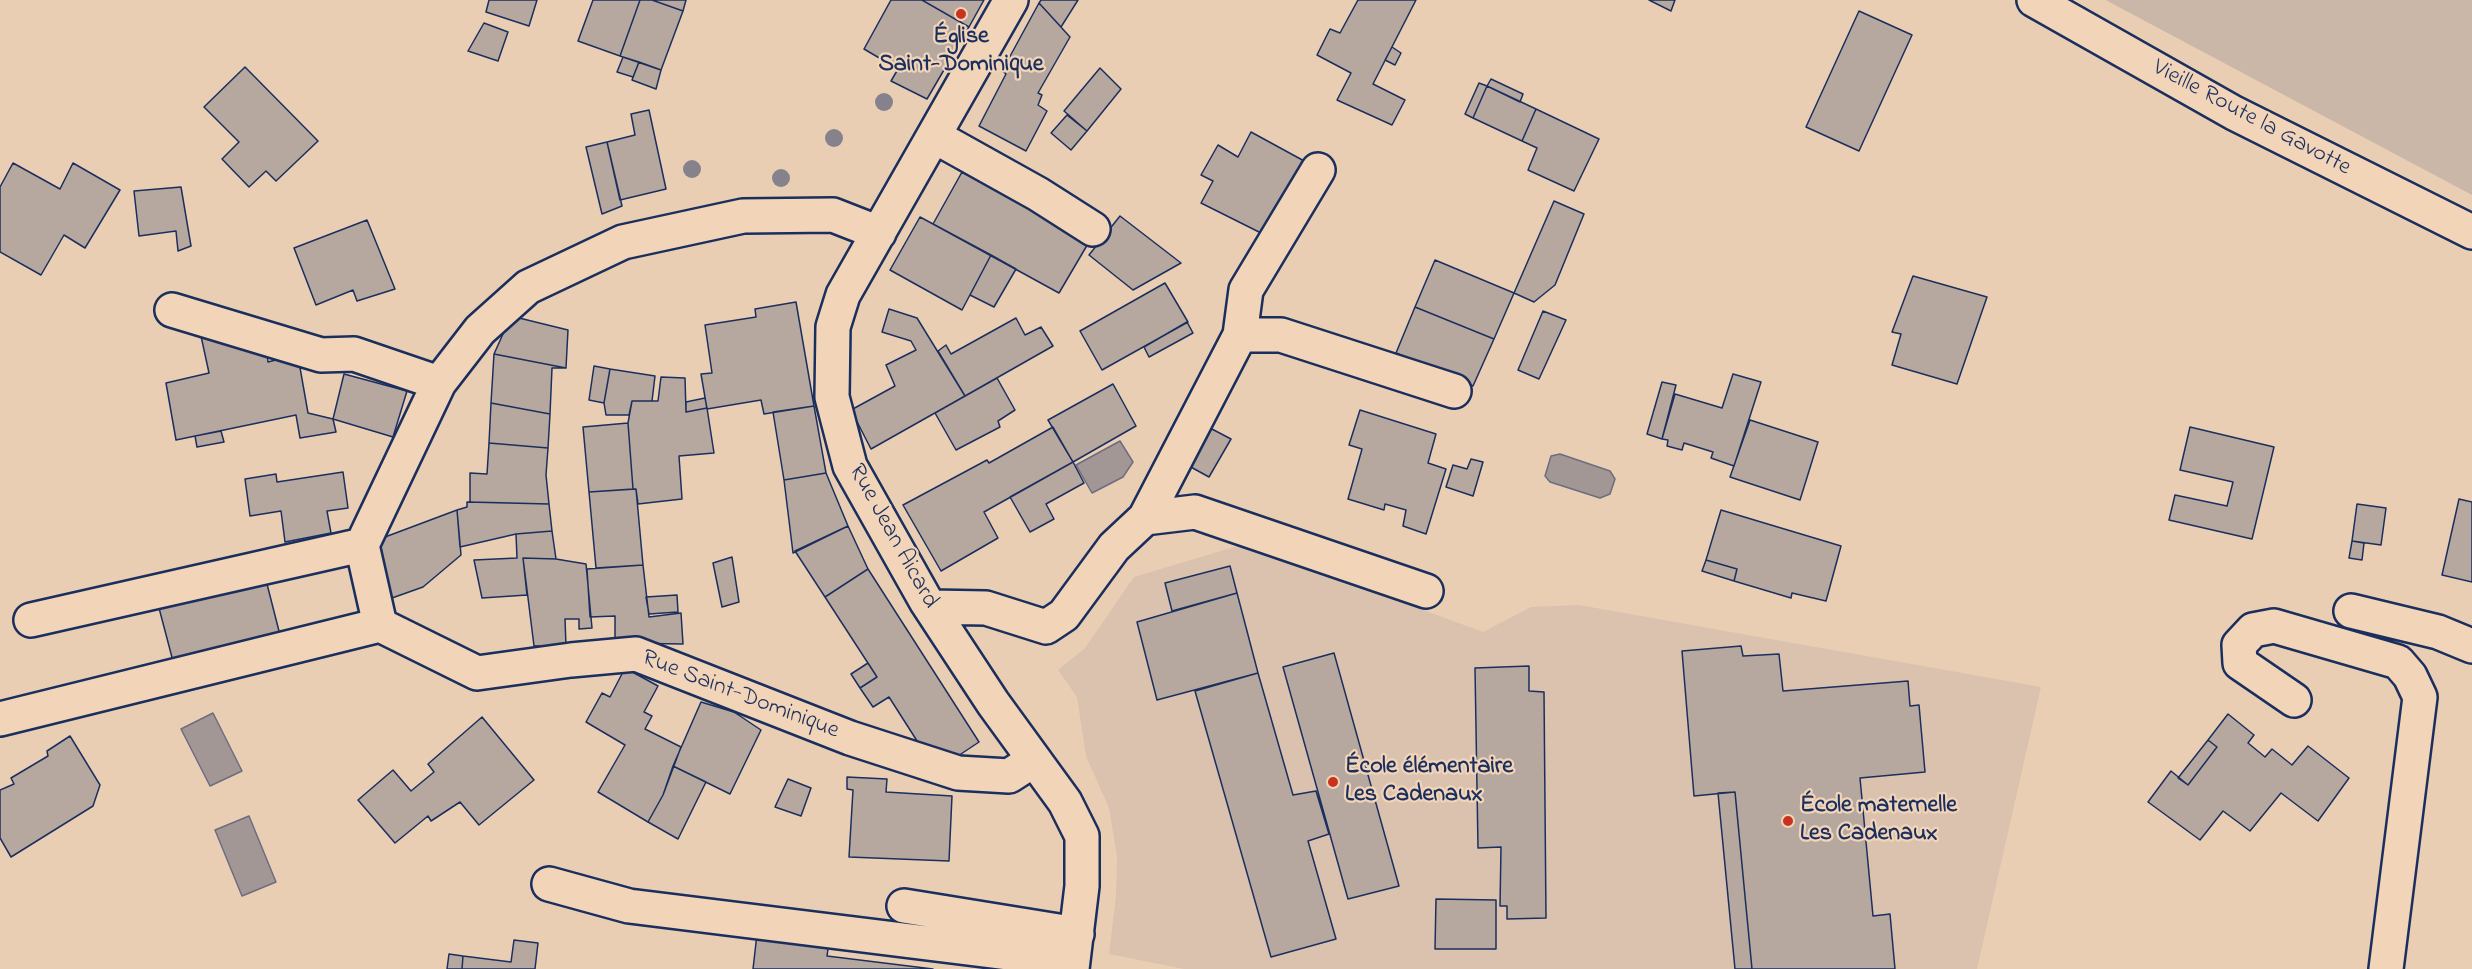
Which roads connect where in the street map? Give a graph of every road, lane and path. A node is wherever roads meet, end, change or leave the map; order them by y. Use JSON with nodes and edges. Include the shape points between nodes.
{"nodes":[{"id":1,"x":1011,"y":0,"type":"edge"},
{"id":2,"x":2034,"y":0,"type":"edge"},
{"id":3,"x":934,"y":136,"type":"junction"},
{"id":4,"x":1318,"y":170,"type":"dead end"},
{"id":5,"x":1093,"y":230,"type":"dead end"},
{"id":6,"x":2472,"y":232,"type":"edge"},
{"id":7,"x":879,"y":233,"type":"junction"},
{"id":8,"x":172,"y":310,"type":"dead end"},
{"id":9,"x":1240,"y":335,"type":"junction"},
{"id":10,"x":439,"y":383,"type":"junction"},
{"id":11,"x":1454,"y":392,"type":"dead end"},
{"id":12,"x":1145,"y":518,"type":"junction"},
{"id":13,"x":362,"y":545,"type":"junction"},
{"id":14,"x":1426,"y":591,"type":"dead end"},
{"id":15,"x":930,"y":607,"type":"junction"},
{"id":16,"x":2351,"y":611,"type":"dead end"},
{"id":17,"x":31,"y":620,"type":"dead end"},
{"id":18,"x":380,"y":625,"type":"junction"},
{"id":19,"x":2472,"y":646,"type":"edge"},
{"id":20,"x":2295,"y":700,"type":"dead end"},
{"id":21,"x":0,"y":719,"type":"edge"},
{"id":22,"x":1034,"y":760,"type":"junction"},
{"id":23,"x":549,"y":884,"type":"dead end"},
{"id":24,"x":904,"y":906,"type":"dead end"},
{"id":25,"x":1074,"y":955,"type":"edge"},
{"id":26,"x":2386,"y":969,"type":"edge"}],
"edges":[{"from":1,"to":3,"type":"street","name":"Rue Jean Aicard"},
{"from":2,"to":6,"type":"street","name":"Vieille Route la Gavotte","via":[[2234,113]]},
{"from":3,"to":5,"type":"street"},
{"from":3,"to":7,"type":"street","name":"Rue Jean Aicard"},
{"from":4,"to":9,"type":"street","via":[[1246,290]]},
{"from":7,"to":10,"type":"street","via":[[833,215],[743,216],[623,242],[528,287],[480,330]]},
{"from":7,"to":15,"type":"street","name":"Rue Jean Aicard","via":[[843,295],[834,327],[832,397],[850,466]]},
{"from":8,"to":10,"type":"street","via":[[321,355],[354,354]]},
{"from":9,"to":11,"type":"street","via":[[1281,335]]},
{"from":9,"to":12,"type":"street"},
{"from":10,"to":13,"type":"street"},
{"from":12,"to":14,"type":"street","via":[[1195,512]]},
{"from":12,"to":15,"type":"street","via":[[1113,548],[1064,615],[1046,627],[986,608]]},
{"from":13,"to":17,"type":"street"},
{"from":13,"to":18,"type":"street"},
{"from":15,"to":22,"type":"street","name":"Rue Jean Aicard"},
{"from":16,"to":19,"type":"street","via":[[2438,632]]},
{"from":18,"to":21,"type":"street"},
{"from":18,"to":22,"type":"street","name":"Rue Saint-Dominique","via":[[477,673],[636,654],[850,738],[957,773],[1008,776]]},
{"from":20,"to":26,"type":"street","via":[[2240,663],[2239,645],[2253,630],[2274,626],[2398,662],[2420,697]]},
{"from":22,"to":25,"type":"street","name":"Rue Jean Aicard","via":[[1065,802],[1082,836],[1082,886]]},
{"from":23,"to":25,"type":"street","via":[[629,906]]},
{"from":24,"to":25,"type":"street"}]}
